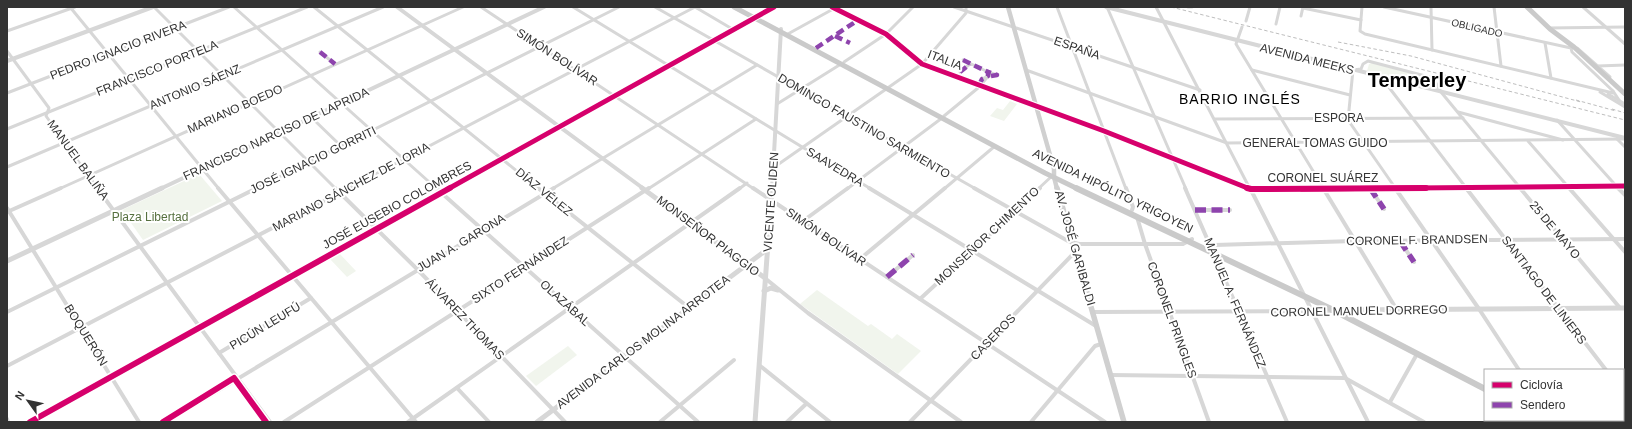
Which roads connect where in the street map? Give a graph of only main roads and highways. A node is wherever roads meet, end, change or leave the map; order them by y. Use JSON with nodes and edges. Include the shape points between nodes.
{"nodes":[{"id":1,"x":734,"y":7,"type":"edge"},
{"id":2,"x":739,"y":7,"type":"edge"},
{"id":3,"x":1008,"y":7,"type":"edge"},
{"id":4,"x":1527,"y":7,"type":"edge"},
{"id":5,"x":756,"y":17,"type":"junction"},
{"id":6,"x":1572,"y":47,"type":"junction"},
{"id":7,"x":1625,"y":94,"type":"edge"},
{"id":8,"x":1625,"y":99,"type":"edge"},
{"id":9,"x":943,"y":117,"type":"junction"},
{"id":10,"x":1053,"y":176,"type":"junction"},
{"id":11,"x":1190,"y":240,"type":"junction"},
{"id":12,"x":1304,"y":295,"type":"junction"},
{"id":13,"x":1484,"y":384,"type":"edge"},
{"id":14,"x":1484,"y":389,"type":"edge"},
{"id":15,"x":1547,"y":421,"type":"edge"},
{"id":16,"x":1124,"y":422,"type":"edge"},
{"id":17,"x":1556,"y":422,"type":"edge"}],
"edges":[{"from":1,"to":5,"type":"main road","name":"AVENIDA HIPÓLITO YRIGOYEN"},
{"from":2,"to":5,"type":"main road","name":"AVENIDA HIPÓLITO YRIGOYEN"},
{"from":3,"to":10,"type":"main road","name":"AV. JOSÉ GARIBALDI","via":[[1054,169]]},
{"from":4,"to":6,"type":"main road","via":[[1556,37]]},
{"from":5,"to":9,"type":"main road","name":"AVENIDA HIPÓLITO YRIGOYEN"},
{"from":6,"to":7,"type":"main road"},
{"from":6,"to":8,"type":"main road"},
{"from":9,"to":10,"type":"main road","name":"AVENIDA HIPÓLITO YRIGOYEN"},
{"from":9,"to":10,"type":"main road","name":"AVENIDA HIPÓLITO YRIGOYEN"},
{"from":10,"to":11,"type":"main road","name":"AVENIDA HIPÓLITO YRIGOYEN"},
{"from":10,"to":11,"type":"main road","name":"AVENIDA HIPÓLITO YRIGOYEN","via":[[1132,210]]},
{"from":10,"to":16,"type":"main road","name":"AV. JOSÉ GARIBALDI"},
{"from":11,"to":12,"type":"main road","name":"AVENIDA HIPÓLITO YRIGOYEN"},
{"from":12,"to":13,"type":"main road","name":"AVENIDA HIPÓLITO YRIGOYEN","via":[[1342,310]]},
{"from":12,"to":14,"type":"main road","name":"AVENIDA HIPÓLITO YRIGOYEN"},
{"from":15,"to":17,"type":"main road"}]}
